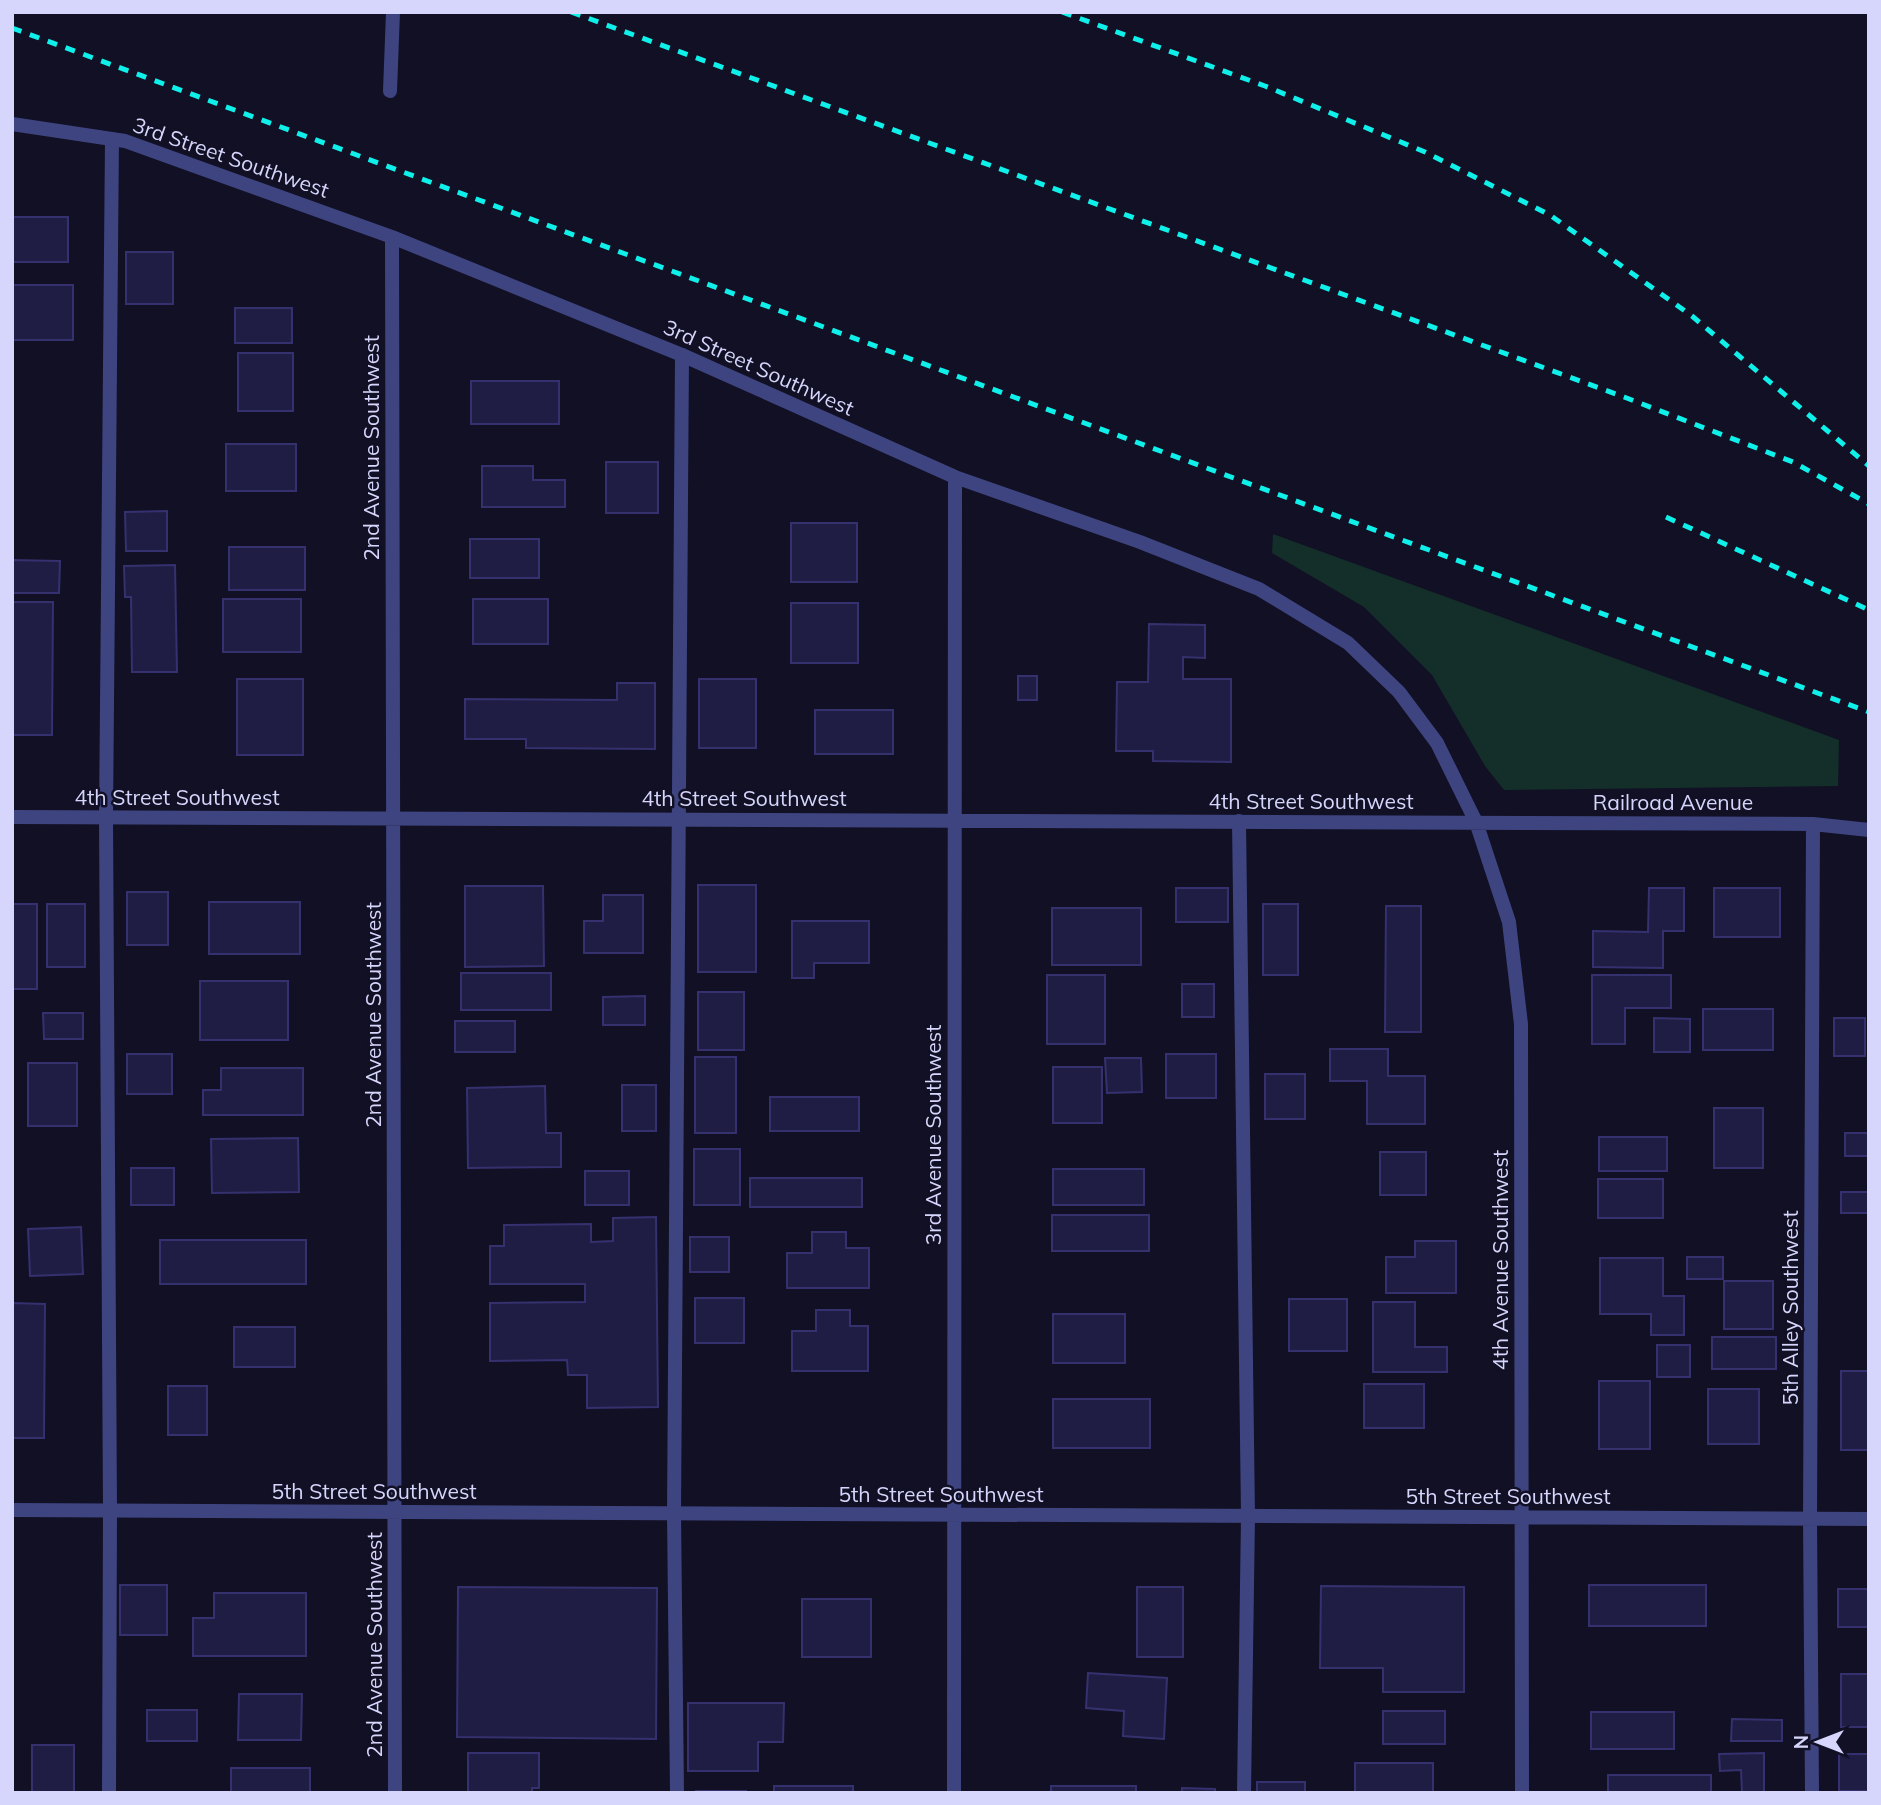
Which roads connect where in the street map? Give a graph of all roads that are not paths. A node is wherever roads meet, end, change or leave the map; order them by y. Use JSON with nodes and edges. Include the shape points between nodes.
{"nodes":[{"id":1,"x":393,"y":12,"type":"edge"},
{"id":2,"x":390,"y":91,"type":"dead end"},
{"id":3,"x":12,"y":124,"type":"edge"},
{"id":4,"x":112,"y":139,"type":"junction"},
{"id":5,"x":392,"y":237,"type":"junction"},
{"id":6,"x":682,"y":355,"type":"junction"},
{"id":7,"x":955,"y":477,"type":"junction"},
{"id":8,"x":1437,"y":743,"type":"joint"},
{"id":9,"x":12,"y":817,"type":"edge"},
{"id":10,"x":106,"y":817,"type":"junction"},
{"id":11,"x":393,"y":818,"type":"junction"},
{"id":12,"x":678,"y":819,"type":"junction"},
{"id":13,"x":954,"y":820,"type":"junction"},
{"id":14,"x":1239,"y":821,"type":"junction"},
{"id":15,"x":1476,"y":822,"type":"junction"},
{"id":16,"x":1813,"y":824,"type":"junction"},
{"id":17,"x":1869,"y":830,"type":"edge"},
{"id":18,"x":12,"y":1510,"type":"edge"},
{"id":19,"x":110,"y":1510,"type":"junction"},
{"id":20,"x":394,"y":1512,"type":"junction"},
{"id":21,"x":674,"y":1513,"type":"junction"},
{"id":22,"x":954,"y":1514,"type":"junction"},
{"id":23,"x":1248,"y":1516,"type":"junction"},
{"id":24,"x":1522,"y":1517,"type":"junction"},
{"id":25,"x":1810,"y":1518,"type":"junction"},
{"id":26,"x":1869,"y":1519,"type":"edge"},
{"id":27,"x":109,"y":1793,"type":"edge"},
{"id":28,"x":395,"y":1793,"type":"edge"},
{"id":29,"x":677,"y":1793,"type":"edge"},
{"id":30,"x":954,"y":1793,"type":"edge"},
{"id":31,"x":1244,"y":1793,"type":"edge"},
{"id":32,"x":1521,"y":1793,"type":"edge"},
{"id":33,"x":1812,"y":1793,"type":"edge"}],
"edges":[{"from":1,"to":2,"type":"street"},
{"from":3,"to":4,"type":"street","name":"3rd Street Southwest"},
{"from":4,"to":5,"type":"street","name":"3rd Street Southwest"},
{"from":4,"to":10,"type":"street"},
{"from":5,"to":6,"type":"street","name":"3rd Street Southwest"},
{"from":5,"to":11,"type":"street","name":"2nd Avenue Southwest"},
{"from":6,"to":7,"type":"street","name":"3rd Street Southwest"},
{"from":6,"to":12,"type":"street"},
{"from":7,"to":8,"type":"street","name":"3rd Street Southwest","via":[[1259,589],[1349,643],[1399,692]]},
{"from":7,"to":13,"type":"street","name":"3rd Avenue Southwest"},
{"from":8,"to":15,"type":"street","name":"4th Avenue Southwest"},
{"from":9,"to":10,"type":"street","name":"4th Street Southwest"},
{"from":10,"to":11,"type":"street","name":"4th Street Southwest"},
{"from":10,"to":19,"type":"street"},
{"from":11,"to":12,"type":"street","name":"4th Street Southwest"},
{"from":11,"to":20,"type":"street","name":"2nd Avenue Southwest"},
{"from":12,"to":13,"type":"street","name":"4th Street Southwest"},
{"from":12,"to":21,"type":"street"},
{"from":13,"to":14,"type":"street","name":"4th Street Southwest"},
{"from":13,"to":22,"type":"street","name":"3rd Avenue Southwest"},
{"from":14,"to":15,"type":"street","name":"4th Street Southwest"},
{"from":14,"to":23,"type":"street"},
{"from":15,"to":16,"type":"street","name":"Railroad Avenue"},
{"from":15,"to":24,"type":"street","name":"4th Avenue Southwest","via":[[1509,922],[1521,1024]]},
{"from":16,"to":17,"type":"street","name":"Railroad Avenue"},
{"from":16,"to":25,"type":"street","name":"5th Alley Southwest"},
{"from":18,"to":19,"type":"street","name":"5th Street Southwest"},
{"from":19,"to":20,"type":"street","name":"5th Street Southwest"},
{"from":19,"to":27,"type":"street"},
{"from":20,"to":21,"type":"street","name":"5th Street Southwest"},
{"from":20,"to":28,"type":"street","name":"2nd Avenue Southwest"},
{"from":21,"to":22,"type":"street","name":"5th Street Southwest"},
{"from":21,"to":29,"type":"street"},
{"from":22,"to":23,"type":"street","name":"5th Street Southwest"},
{"from":22,"to":30,"type":"street","name":"3rd Avenue Southwest"},
{"from":23,"to":24,"type":"street","name":"5th Street Southwest"},
{"from":23,"to":31,"type":"street"},
{"from":24,"to":25,"type":"street","name":"5th Street Southwest"},
{"from":24,"to":32,"type":"street","name":"4th Avenue Southwest"},
{"from":25,"to":26,"type":"street","name":"5th Street Southwest"},
{"from":25,"to":33,"type":"street","name":"5th Alley Southwest"}]}
